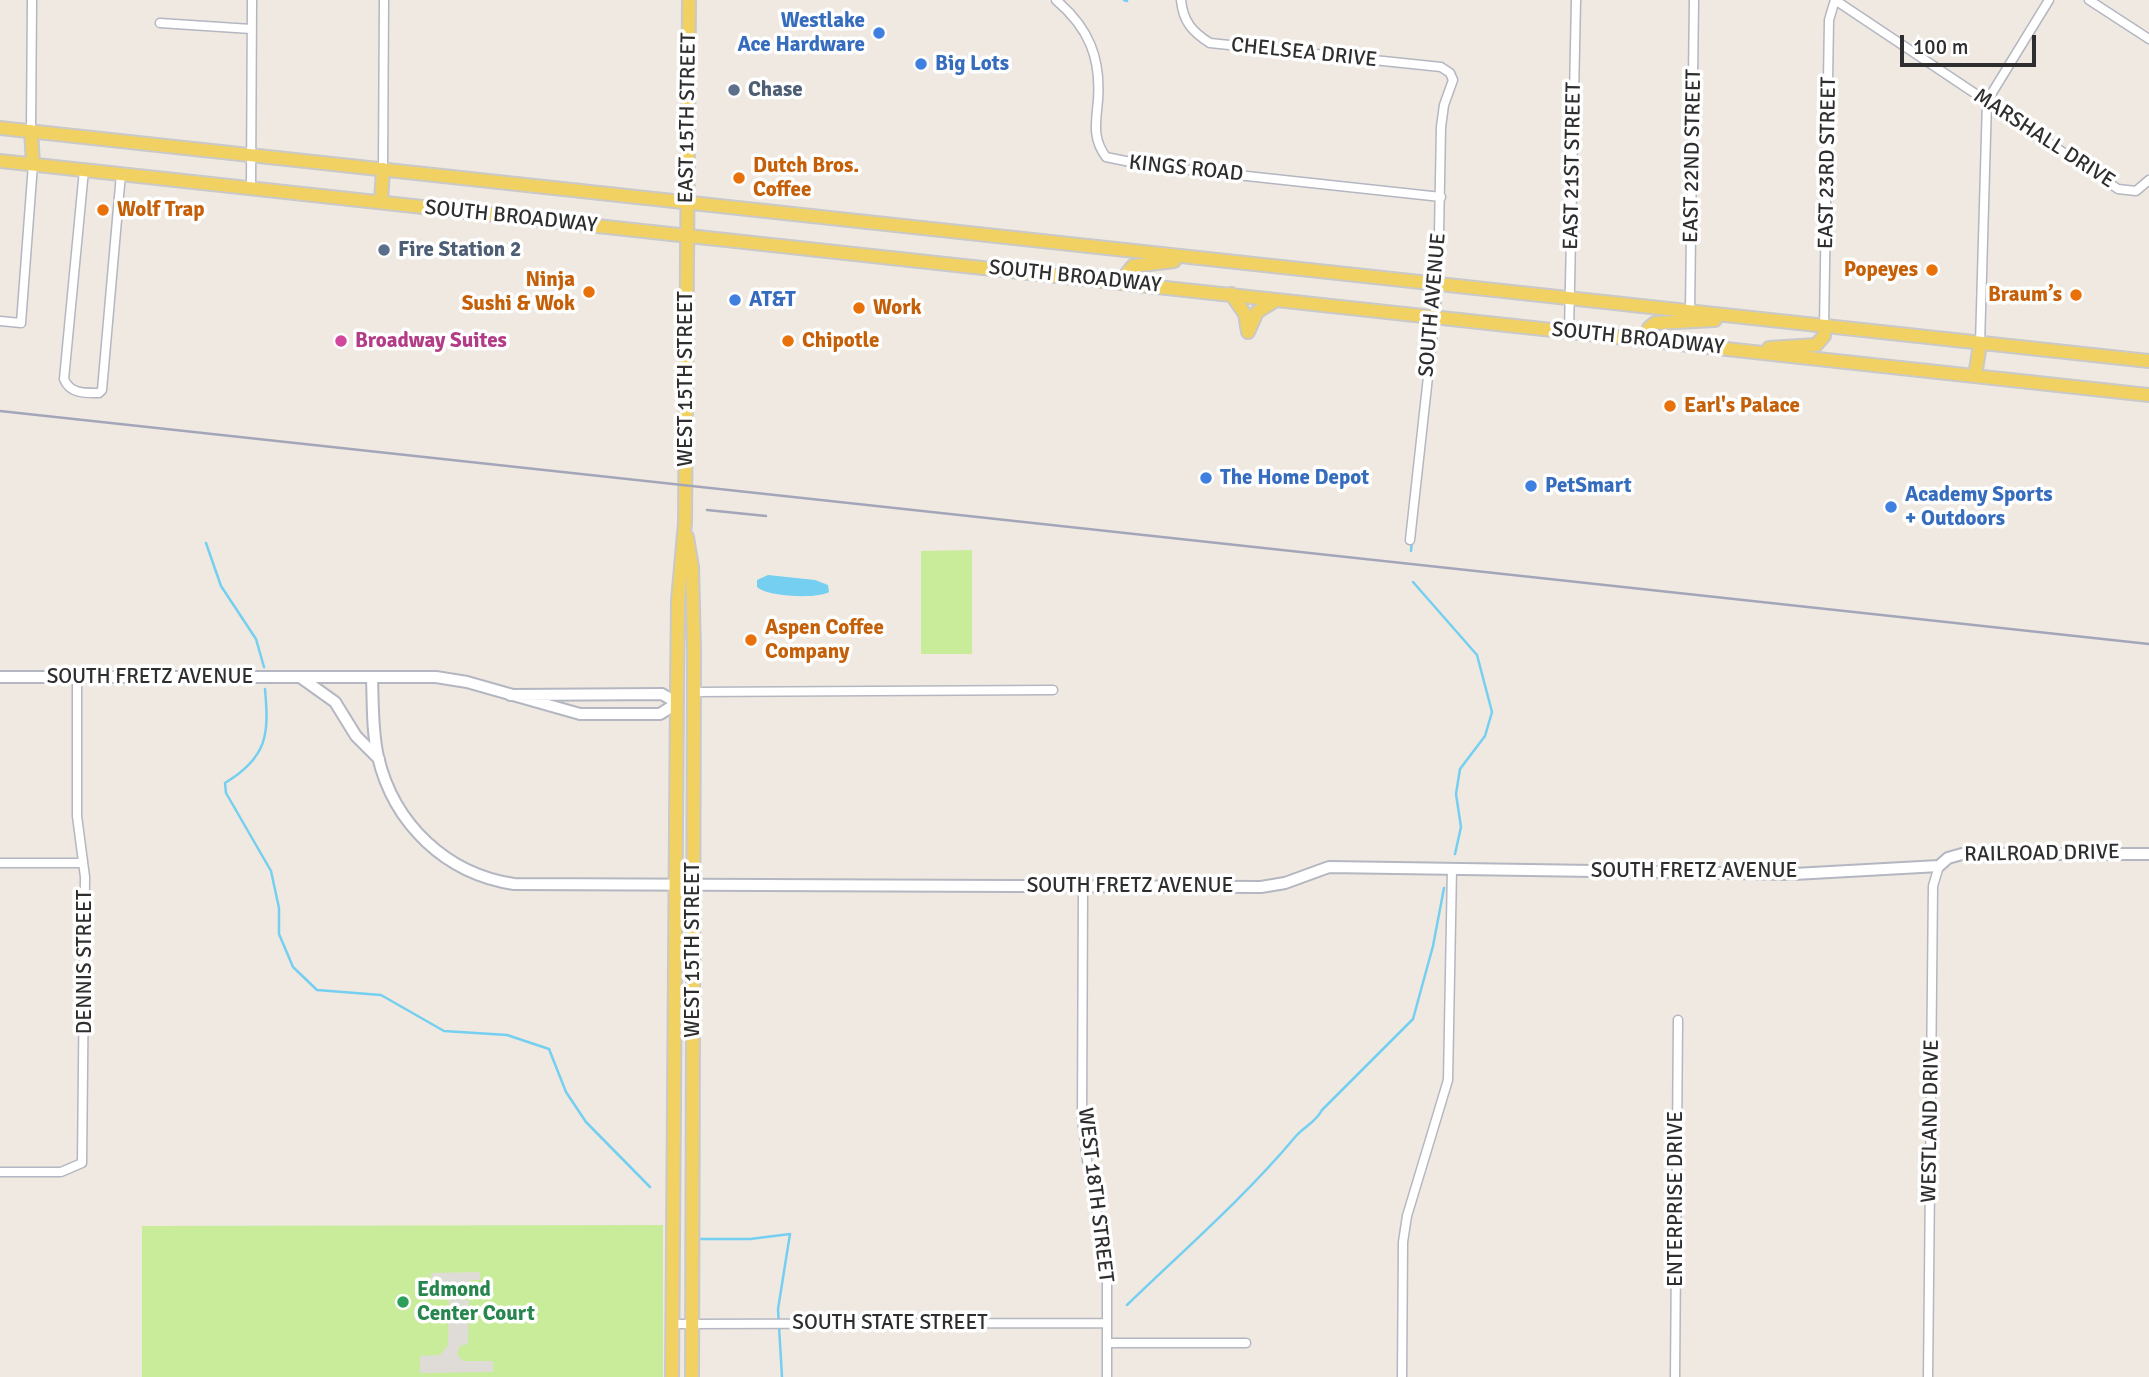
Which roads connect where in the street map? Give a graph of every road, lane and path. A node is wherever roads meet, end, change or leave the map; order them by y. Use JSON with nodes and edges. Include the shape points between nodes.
{"nodes":[{"id":1,"x":32,"y":0,"type":"edge"},
{"id":2,"x":252,"y":0,"type":"edge"},
{"id":3,"x":384,"y":0,"type":"edge"},
{"id":4,"x":690,"y":0,"type":"edge"},
{"id":5,"x":1056,"y":0,"type":"edge"},
{"id":6,"x":1181,"y":0,"type":"edge"},
{"id":7,"x":1576,"y":0,"type":"edge"},
{"id":8,"x":1694,"y":0,"type":"edge"},
{"id":9,"x":1835,"y":0,"type":"edge"},
{"id":10,"x":2049,"y":0,"type":"edge"},
{"id":11,"x":2089,"y":0,"type":"edge"},
{"id":12,"x":160,"y":23,"type":"dead end"},
{"id":13,"x":251,"y":29,"type":"junction"},
{"id":14,"x":2149,"y":39,"type":"edge"},
{"id":15,"x":1450,"y":72,"type":"joint"},
{"id":16,"x":1987,"y":102,"type":"junction"},
{"id":17,"x":0,"y":128,"type":"edge"},
{"id":18,"x":31,"y":131,"type":"junction"},
{"id":19,"x":251,"y":155,"type":"junction"},
{"id":20,"x":0,"y":161,"type":"edge"},
{"id":21,"x":33,"y":164,"type":"junction"},
{"id":22,"x":383,"y":169,"type":"junction"},
{"id":23,"x":85,"y":170,"type":"junction"},
{"id":24,"x":121,"y":174,"type":"junction"},
{"id":25,"x":2149,"y":180,"type":"edge"},
{"id":26,"x":251,"y":188,"type":"junction"},
{"id":27,"x":1441,"y":197,"type":"junction"},
{"id":28,"x":380,"y":202,"type":"junction"},
{"id":29,"x":687,"y":204,"type":"junction"},
{"id":30,"x":686,"y":236,"type":"junction"},
{"id":31,"x":1192,"y":259,"type":"junction"},
{"id":32,"x":1120,"y":282,"type":"junction"},
{"id":33,"x":1438,"y":286,"type":"junction"},
{"id":34,"x":1231,"y":294,"type":"junction"},
{"id":35,"x":1278,"y":299,"type":"junction"},
{"id":36,"x":1570,"y":300,"type":"junction"},
{"id":37,"x":1690,"y":312,"type":"junction"},
{"id":38,"x":1433,"y":317,"type":"junction"},
{"id":39,"x":1742,"y":318,"type":"junction"},
{"id":40,"x":0,"y":321,"type":"edge"},
{"id":41,"x":1824,"y":327,"type":"junction"},
{"id":42,"x":1569,"y":332,"type":"junction"},
{"id":43,"x":1648,"y":340,"type":"junction"},
{"id":44,"x":1980,"y":344,"type":"junction"},
{"id":45,"x":1748,"y":350,"type":"junction"},
{"id":46,"x":2149,"y":361,"type":"edge"},
{"id":47,"x":1975,"y":376,"type":"junction"},
{"id":48,"x":2149,"y":395,"type":"edge"},
{"id":49,"x":685,"y":523,"type":"junction"},
{"id":50,"x":1410,"y":540,"type":"dead end"},
{"id":51,"x":0,"y":677,"type":"edge"},
{"id":52,"x":77,"y":677,"type":"junction"},
{"id":53,"x":300,"y":677,"type":"junction"},
{"id":54,"x":372,"y":677,"type":"junction"},
{"id":55,"x":1053,"y":690,"type":"dead end"},
{"id":56,"x":694,"y":692,"type":"junction"},
{"id":57,"x":510,"y":695,"type":"junction"},
{"id":58,"x":677,"y":703,"type":"junction"},
{"id":59,"x":379,"y":759,"type":"junction"},
{"id":60,"x":2149,"y":853,"type":"edge"},
{"id":61,"x":0,"y":863,"type":"edge"},
{"id":62,"x":83,"y":863,"type":"junction"},
{"id":63,"x":1938,"y":866,"type":"junction"},
{"id":64,"x":1452,"y":868,"type":"junction"},
{"id":65,"x":675,"y":885,"type":"junction"},
{"id":66,"x":693,"y":886,"type":"junction"},
{"id":67,"x":1083,"y":887,"type":"junction"},
{"id":68,"x":1678,"y":1020,"type":"dead end"},
{"id":69,"x":0,"y":1172,"type":"edge"},
{"id":70,"x":1107,"y":1323,"type":"junction"},
{"id":71,"x":673,"y":1324,"type":"junction"},
{"id":72,"x":693,"y":1324,"type":"junction"},
{"id":73,"x":1107,"y":1343,"type":"junction"},
{"id":74,"x":1246,"y":1343,"type":"dead end"},
{"id":75,"x":672,"y":1377,"type":"edge"},
{"id":76,"x":692,"y":1377,"type":"edge"},
{"id":77,"x":1107,"y":1377,"type":"edge"},
{"id":78,"x":1402,"y":1377,"type":"edge"},
{"id":79,"x":1675,"y":1377,"type":"edge"},
{"id":80,"x":1928,"y":1377,"type":"edge"}],
"edges":[{"from":1,"to":18,"type":"street"},
{"from":2,"to":13,"type":"street"},
{"from":3,"to":22,"type":"street"},
{"from":4,"to":29,"type":"main road","name":"EAST 15TH STREET"},
{"from":5,"to":27,"type":"street","name":"KINGS ROAD","via":[[1074,15],[1093,43],[1099,73],[1095,130],[1097,145],[1106,157]]},
{"from":6,"to":15,"type":"street","name":"CHELSEA DRIVE","via":[[1191,29],[1210,43],[1441,67]]},
{"from":7,"to":36,"type":"street","name":"EAST 21ST STREET"},
{"from":8,"to":37,"type":"street","name":"EAST 22ND STREET"},
{"from":9,"to":16,"type":"street","name":"MARSHALL DRIVE"},
{"from":9,"to":41,"type":"street","name":"EAST 23RD STREET","via":[[1829,20]]},
{"from":10,"to":16,"type":"street"},
{"from":11,"to":14,"type":"street"},
{"from":12,"to":13,"type":"street"},
{"from":13,"to":19,"type":"street"},
{"from":15,"to":27,"type":"street","name":"SOUTH AVENUE","via":[[1453,80],[1441,127]]},
{"from":16,"to":25,"type":"street","name":"MARSHALL DRIVE","via":[[2118,189],[2136,191]]},
{"from":16,"to":44,"type":"street"},
{"from":17,"to":18,"type":"main road","name":"SOUTH BROADWAY"},
{"from":18,"to":19,"type":"main road","name":"SOUTH BROADWAY"},
{"from":18,"to":21,"type":"main road"},
{"from":19,"to":22,"type":"main road","name":"SOUTH BROADWAY"},
{"from":19,"to":26,"type":"street"},
{"from":20,"to":21,"type":"main road","name":"SOUTH BROADWAY"},
{"from":21,"to":23,"type":"main road","name":"SOUTH BROADWAY"},
{"from":21,"to":40,"type":"street","via":[[21,323]]},
{"from":22,"to":28,"type":"main road"},
{"from":22,"to":29,"type":"main road","name":"SOUTH BROADWAY"},
{"from":23,"to":24,"type":"main road","name":"SOUTH BROADWAY"},
{"from":23,"to":24,"type":"street","via":[[64,379],[75,391],[102,390]]},
{"from":24,"to":26,"type":"main road","name":"SOUTH BROADWAY"},
{"from":26,"to":28,"type":"main road","name":"SOUTH BROADWAY"},
{"from":27,"to":33,"type":"street","name":"SOUTH AVENUE"},
{"from":28,"to":30,"type":"main road","name":"SOUTH BROADWAY"},
{"from":29,"to":30,"type":"main road","name":"EAST 15TH STREET"},
{"from":29,"to":31,"type":"main road","name":"SOUTH BROADWAY"},
{"from":30,"to":32,"type":"main road","name":"SOUTH BROADWAY"},
{"from":30,"to":49,"type":"main road","name":"WEST 15TH STREET"},
{"from":31,"to":32,"type":"main road","via":[[1133,266]]},
{"from":31,"to":33,"type":"main road","name":"SOUTH BROADWAY"},
{"from":32,"to":34,"type":"main road","name":"SOUTH BROADWAY"},
{"from":33,"to":36,"type":"main road","name":"SOUTH BROADWAY"},
{"from":33,"to":38,"type":"street","name":"SOUTH AVENUE"},
{"from":34,"to":35,"type":"main road","name":"SOUTH BROADWAY"},
{"from":34,"to":35,"type":"main road","via":[[1245,314],[1248,332],[1257,312]]},
{"from":35,"to":38,"type":"main road","name":"SOUTH BROADWAY"},
{"from":36,"to":37,"type":"main road","name":"SOUTH BROADWAY"},
{"from":36,"to":42,"type":"street","name":"EAST 21ST STREET"},
{"from":37,"to":39,"type":"main road","name":"SOUTH BROADWAY"},
{"from":38,"to":42,"type":"main road","name":"SOUTH BROADWAY"},
{"from":38,"to":50,"type":"street","name":"SOUTH AVENUE"},
{"from":39,"to":41,"type":"main road","name":"SOUTH BROADWAY"},
{"from":39,"to":43,"type":"main road","via":[[1655,323]]},
{"from":41,"to":44,"type":"main road","name":"SOUTH BROADWAY"},
{"from":41,"to":45,"type":"main road","via":[[1824,336],[1816,345]]},
{"from":42,"to":43,"type":"main road","name":"SOUTH BROADWAY"},
{"from":43,"to":45,"type":"main road","name":"SOUTH BROADWAY"},
{"from":44,"to":46,"type":"main road","name":"SOUTH BROADWAY"},
{"from":44,"to":47,"type":"main road"},
{"from":45,"to":47,"type":"main road","name":"SOUTH BROADWAY"},
{"from":47,"to":48,"type":"main road","name":"SOUTH BROADWAY"},
{"from":49,"to":56,"type":"main road","name":"WEST 15TH STREET","via":[[692,567]]},
{"from":49,"to":58,"type":"main road","name":"WEST 15TH STREET","via":[[678,600]]},
{"from":51,"to":52,"type":"street","name":"SOUTH FRETZ AVENUE"},
{"from":52,"to":53,"type":"street","name":"SOUTH FRETZ AVENUE"},
{"from":52,"to":62,"type":"street","name":"DENNIS STREET","via":[[77,816]]},
{"from":53,"to":54,"type":"street","name":"SOUTH FRETZ AVENUE"},
{"from":53,"to":59,"type":"street","name":"SOUTH FRETZ AVENUE","via":[[335,702],[355,736]]},
{"from":54,"to":57,"type":"street","name":"SOUTH FRETZ AVENUE","via":[[441,678]]},
{"from":54,"to":59,"type":"street","name":"SOUTH FRETZ AVENUE"},
{"from":55,"to":56,"type":"street"},
{"from":56,"to":58,"type":"main road"},
{"from":56,"to":66,"type":"main road","name":"WEST 15TH STREET"},
{"from":57,"to":58,"type":"street","name":"SOUTH FRETZ AVENUE","via":[[662,694]]},
{"from":57,"to":58,"type":"street","name":"SOUTH FRETZ AVENUE","via":[[580,714],[660,713]]},
{"from":58,"to":65,"type":"main road","name":"WEST 15TH STREET"},
{"from":59,"to":65,"type":"street","name":"SOUTH FRETZ AVENUE","via":[[405,817],[421,838],[472,874],[514,884]]},
{"from":60,"to":63,"type":"street","name":"RAILROAD DRIVE","via":[[1962,854]]},
{"from":61,"to":62,"type":"street"},
{"from":62,"to":69,"type":"street","name":"DENNIS STREET","via":[[82,1163],[61,1172]]},
{"from":63,"to":64,"type":"street","name":"SOUTH FRETZ AVENUE","via":[[1794,874]]},
{"from":63,"to":80,"type":"street","name":"WESTLAND DRIVE","via":[[1933,886]]},
{"from":64,"to":67,"type":"street","name":"SOUTH FRETZ AVENUE","via":[[1329,867],[1261,887]]},
{"from":64,"to":78,"type":"street","via":[[1448,1080],[1407,1216]]},
{"from":65,"to":66,"type":"street","name":"SOUTH FRETZ AVENUE"},
{"from":65,"to":71,"type":"main road","name":"WEST 15TH STREET"},
{"from":66,"to":67,"type":"street","name":"SOUTH FRETZ AVENUE"},
{"from":66,"to":72,"type":"main road","name":"WEST 15TH STREET"},
{"from":67,"to":70,"type":"street","name":"WEST 18TH STREET","via":[[1082,1118],[1105,1246]]},
{"from":68,"to":79,"type":"street","name":"ENTERPRISE DRIVE"},
{"from":70,"to":72,"type":"street","name":"SOUTH STATE STREET"},
{"from":70,"to":73,"type":"street","name":"WEST 18TH STREET"},
{"from":71,"to":72,"type":"street","name":"SOUTH STATE STREET"},
{"from":71,"to":75,"type":"main road","name":"WEST 15TH STREET"},
{"from":72,"to":76,"type":"main road","name":"WEST 15TH STREET"},
{"from":73,"to":74,"type":"street"},
{"from":73,"to":77,"type":"street","name":"WEST 18TH STREET"}]}
